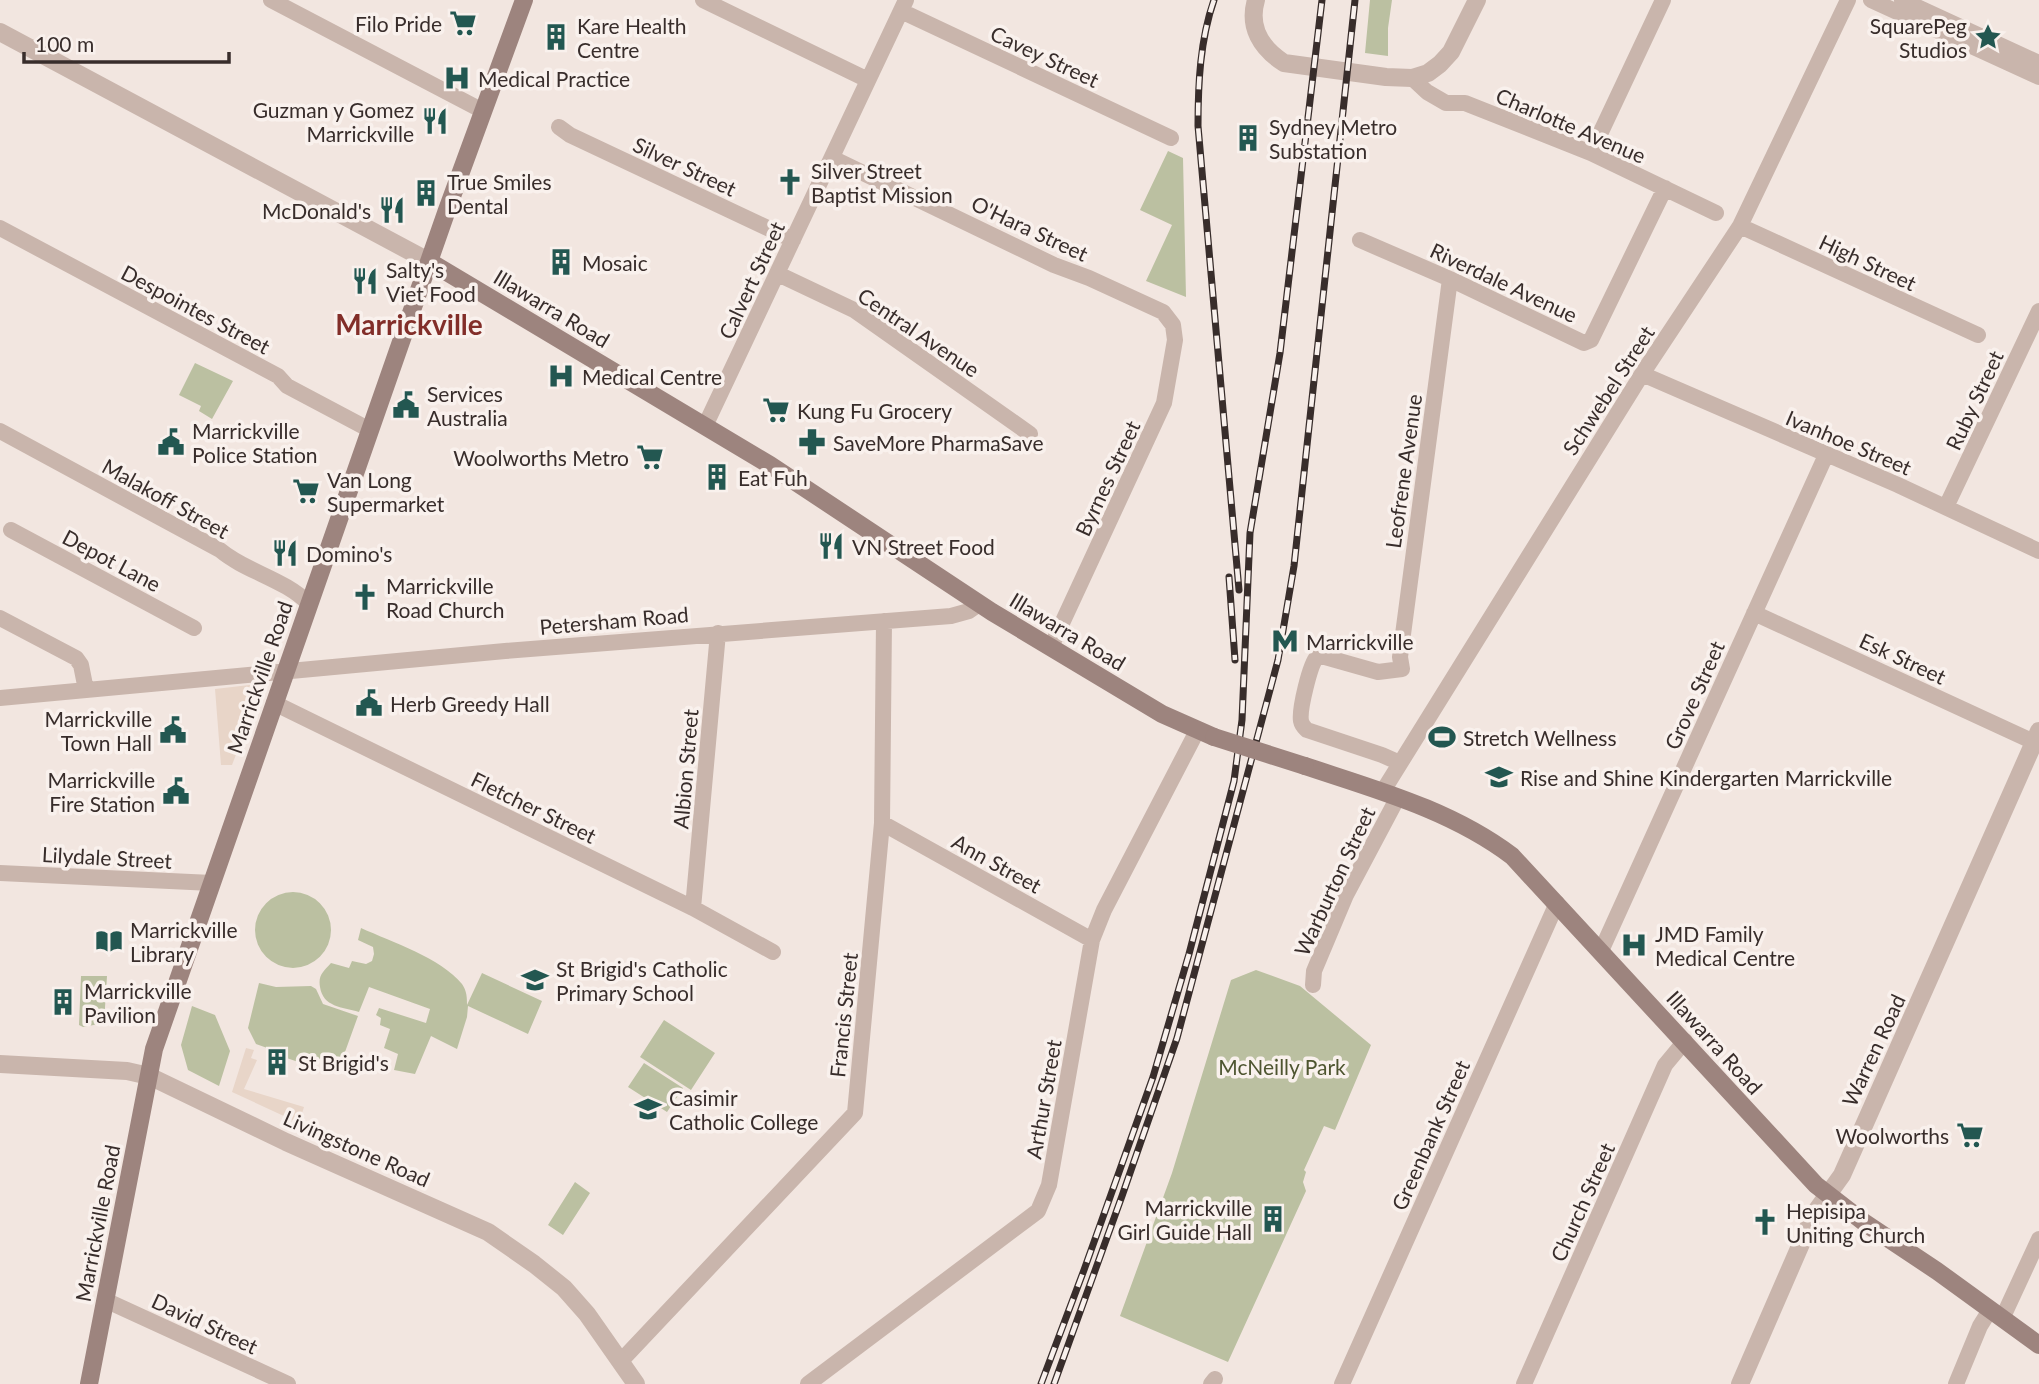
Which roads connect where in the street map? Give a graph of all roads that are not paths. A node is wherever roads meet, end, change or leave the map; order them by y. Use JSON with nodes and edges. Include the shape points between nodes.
{"nodes":[{"id":1,"x":271,"y":0,"type":"edge"},
{"id":2,"x":524,"y":0,"type":"edge"},
{"id":3,"x":1256,"y":0,"type":"edge"},
{"id":4,"x":1477,"y":0,"type":"edge"},
{"id":5,"x":1663,"y":0,"type":"edge"},
{"id":6,"x":1848,"y":0,"type":"edge"},
{"id":7,"x":1871,"y":0,"type":"edge"},
{"id":8,"x":1902,"y":0,"type":"edge"},
{"id":9,"x":710,"y":2,"type":"edge"},
{"id":10,"x":904,"y":6,"type":"edge"},
{"id":11,"x":0,"y":32,"type":"edge"},
{"id":12,"x":2039,"y":63,"type":"edge"},
{"id":13,"x":2039,"y":77,"type":"edge"},
{"id":14,"x":1412,"y":78,"type":"junction"},
{"id":15,"x":868,"y":80,"type":"junction"},
{"id":16,"x":483,"y":111,"type":"junction"},
{"id":17,"x":559,"y":127,"type":"dead end"},
{"id":18,"x":1171,"y":138,"type":"dead end"},
{"id":19,"x":1591,"y":153,"type":"junction"},
{"id":20,"x":832,"y":158,"type":"junction"},
{"id":21,"x":1665,"y":188,"type":"junction"},
{"id":22,"x":1716,"y":213,"type":"dead end"},
{"id":23,"x":1740,"y":226,"type":"junction"},
{"id":24,"x":0,"y":228,"type":"edge"},
{"id":25,"x":793,"y":240,"type":"junction"},
{"id":26,"x":1360,"y":240,"type":"dead end"},
{"id":27,"x":430,"y":262,"type":"junction"},
{"id":28,"x":778,"y":274,"type":"junction"},
{"id":29,"x":1450,"y":279,"type":"junction"},
{"id":30,"x":2039,"y":311,"type":"edge"},
{"id":31,"x":1170,"y":319,"type":"joint"},
{"id":32,"x":1978,"y":335,"type":"dead end"},
{"id":33,"x":1642,"y":374,"type":"junction"},
{"id":34,"x":705,"y":426,"type":"junction"},
{"id":35,"x":370,"y":430,"type":"junction"},
{"id":36,"x":0,"y":431,"type":"edge"},
{"id":37,"x":1030,"y":434,"type":"dead end"},
{"id":38,"x":1826,"y":455,"type":"junction"},
{"id":39,"x":1946,"y":507,"type":"junction"},
{"id":40,"x":11,"y":530,"type":"dead end"},
{"id":41,"x":2039,"y":551,"type":"edge"},
{"id":42,"x":309,"y":604,"type":"junction"},
{"id":43,"x":979,"y":604,"type":"junction"},
{"id":44,"x":1754,"y":613,"type":"junction"},
{"id":45,"x":0,"y":618,"type":"edge"},
{"id":46,"x":884,"y":621,"type":"junction"},
{"id":47,"x":194,"y":628,"type":"dead end"},
{"id":48,"x":718,"y":633,"type":"junction"},
{"id":49,"x":1051,"y":647,"type":"junction"},
{"id":50,"x":286,"y":671,"type":"junction"},
{"id":51,"x":86,"y":690,"type":"junction"},
{"id":52,"x":0,"y":698,"type":"edge"},
{"id":53,"x":274,"y":703,"type":"junction"},
{"id":54,"x":1206,"y":734,"type":"junction"},
{"id":55,"x":2036,"y":736,"type":"edge"},
{"id":56,"x":1400,"y":763,"type":"junction"},
{"id":57,"x":1390,"y":794,"type":"junction"},
{"id":58,"x":882,"y":823,"type":"junction"},
{"id":59,"x":0,"y":873,"type":"edge"},
{"id":60,"x":212,"y":883,"type":"junction"},
{"id":61,"x":1557,"y":903,"type":"junction"},
{"id":62,"x":693,"y":908,"type":"junction"},
{"id":63,"x":1092,"y":940,"type":"junction"},
{"id":64,"x":1601,"y":951,"type":"junction"},
{"id":65,"x":773,"y":952,"type":"dead end"},
{"id":66,"x":1313,"y":985,"type":"dead end"},
{"id":67,"x":1685,"y":1041,"type":"junction"},
{"id":68,"x":0,"y":1064,"type":"edge"},
{"id":69,"x":149,"y":1076,"type":"junction"},
{"id":70,"x":1828,"y":1195,"type":"junction"},
{"id":71,"x":2039,"y":1239,"type":"edge"},
{"id":72,"x":106,"y":1300,"type":"junction"},
{"id":73,"x":1996,"y":1314,"type":"junction"},
{"id":74,"x":2039,"y":1345,"type":"edge"},
{"id":75,"x":620,"y":1362,"type":"junction"},
{"id":76,"x":89,"y":1384,"type":"edge"},
{"id":77,"x":288,"y":1384,"type":"edge"},
{"id":78,"x":636,"y":1384,"type":"edge"},
{"id":79,"x":808,"y":1384,"type":"edge"},
{"id":80,"x":1342,"y":1384,"type":"edge"},
{"id":81,"x":1524,"y":1384,"type":"edge"},
{"id":82,"x":1740,"y":1384,"type":"edge"},
{"id":83,"x":1956,"y":1384,"type":"edge"}],
"edges":[{"from":1,"to":16,"type":"street"},
{"from":2,"to":16,"type":"main road","name":"Marrickville Road"},
{"from":3,"to":14,"type":"street","via":[[1256,34],[1284,63]]},
{"from":4,"to":14,"type":"street","via":[[1451,52],[1434,68]]},
{"from":5,"to":19,"type":"street"},
{"from":6,"to":23,"type":"street","name":"Schwebel Street"},
{"from":7,"to":13,"type":"street"},
{"from":8,"to":12,"type":"street"},
{"from":9,"to":15,"type":"street"},
{"from":10,"to":15,"type":"street","name":"Calvert Street"},
{"from":10,"to":18,"type":"street","name":"Cavey Street"},
{"from":11,"to":27,"type":"street","name":"Illawarra Road"},
{"from":14,"to":19,"type":"street","name":"Charlotte Avenue","via":[[1446,103],[1465,103]]},
{"from":15,"to":20,"type":"street","name":"Calvert Street"},
{"from":16,"to":27,"type":"main road","name":"Marrickville Road"},
{"from":17,"to":25,"type":"street","name":"Silver Street"},
{"from":19,"to":21,"type":"street","name":"Charlotte Avenue"},
{"from":20,"to":25,"type":"street","name":"Calvert Street"},
{"from":20,"to":31,"type":"street","name":"O'Hara Street"},
{"from":21,"to":22,"type":"street","name":"Charlotte Avenue"},
{"from":21,"to":29,"type":"street","name":"Riverdale Avenue","via":[[1591,340],[1584,343]]},
{"from":23,"to":32,"type":"street","name":"High Street"},
{"from":23,"to":33,"type":"street","name":"Schwebel Street"},
{"from":24,"to":35,"type":"street","name":"Despointes Street"},
{"from":25,"to":28,"type":"street","name":"Calvert Street"},
{"from":26,"to":29,"type":"street","name":"Riverdale Avenue"},
{"from":27,"to":34,"type":"main road","name":"Illawarra Road"},
{"from":27,"to":35,"type":"main road","name":"Marrickville Road"},
{"from":28,"to":34,"type":"street","name":"Calvert Street"},
{"from":28,"to":37,"type":"street","name":"Central Avenue","via":[[853,310]]},
{"from":29,"to":56,"type":"street","name":"Leofrene Avenue","via":[[1399,657],[1402,668],[1378,672],[1317,657],[1311,665],[1301,720],[1310,732]]},
{"from":30,"to":39,"type":"street","name":"Ruby Street"},
{"from":31,"to":49,"type":"street","name":"Byrnes Street","via":[[1175,340],[1164,403]]},
{"from":33,"to":38,"type":"street","name":"Ivanhoe Street"},
{"from":33,"to":56,"type":"street","name":"Schwebel Street"},
{"from":34,"to":43,"type":"main road","name":"Illawarra Road"},
{"from":35,"to":42,"type":"main road","name":"Marrickville Road"},
{"from":36,"to":42,"type":"street","name":"Malakoff Street","via":[[300,594]]},
{"from":38,"to":39,"type":"street","name":"Ivanhoe Street"},
{"from":38,"to":44,"type":"street","name":"Grove Street"},
{"from":39,"to":41,"type":"street","name":"Ivanhoe Street"},
{"from":40,"to":47,"type":"street","name":"Depot Lane"},
{"from":42,"to":50,"type":"main road","name":"Marrickville Road"},
{"from":43,"to":46,"type":"street","name":"Petersham Road","via":[[951,616]]},
{"from":43,"to":49,"type":"main road","name":"Illawarra Road"},
{"from":44,"to":55,"type":"street","name":"Esk Street"},
{"from":44,"to":64,"type":"street","name":"Grove Street"},
{"from":45,"to":51,"type":"street","via":[[76,658]]},
{"from":46,"to":48,"type":"street","name":"Petersham Road"},
{"from":46,"to":58,"type":"street","name":"Francis Street"},
{"from":48,"to":50,"type":"street","name":"Petersham Road"},
{"from":48,"to":62,"type":"street","name":"Albion Street"},
{"from":49,"to":54,"type":"main road","name":"Illawarra Road"},
{"from":50,"to":51,"type":"street","name":"Petersham Road"},
{"from":50,"to":53,"type":"main road","name":"Marrickville Road"},
{"from":51,"to":52,"type":"street","name":"Petersham Road"},
{"from":53,"to":60,"type":"main road","name":"Marrickville Road"},
{"from":53,"to":62,"type":"street","name":"Fletcher Street"},
{"from":54,"to":57,"type":"main road","name":"Illawarra Road","bridge":true},
{"from":54,"to":63,"type":"street","name":"Arthur Street","via":[[1104,910]]},
{"from":55,"to":70,"type":"street","name":"Warren Road","via":[[1842,1175]]},
{"from":56,"to":57,"type":"street","name":"Schwebel Street"},
{"from":57,"to":61,"type":"main road","name":"Illawarra Road","via":[[1466,826],[1499,847]]},
{"from":57,"to":66,"type":"street","name":"Warburton Street","via":[[1314,971]]},
{"from":58,"to":63,"type":"street","name":"Ann Street"},
{"from":58,"to":75,"type":"street","name":"Francis Street","via":[[855,1113]]},
{"from":59,"to":60,"type":"street","name":"Lilydale Street"},
{"from":60,"to":69,"type":"main road","name":"Marrickville Road","via":[[154,1049]]},
{"from":61,"to":64,"type":"main road","name":"Illawarra Road"},
{"from":61,"to":80,"type":"street","name":"Greenbank Street"},
{"from":62,"to":65,"type":"street","name":"Fletcher Street"},
{"from":63,"to":79,"type":"street","name":"Arthur Street","via":[[1049,1185],[1038,1211]]},
{"from":64,"to":67,"type":"main road","name":"Illawarra Road"},
{"from":67,"to":70,"type":"main road","name":"Illawarra Road"},
{"from":67,"to":81,"type":"street","name":"Church Street","via":[[1665,1065]]},
{"from":68,"to":69,"type":"street","name":"Livingstone Road"},
{"from":69,"to":72,"type":"main road","name":"Marrickville Road"},
{"from":69,"to":75,"type":"street","name":"Livingstone Road","via":[[488,1232],[565,1288]]},
{"from":70,"to":73,"type":"main road","name":"Illawarra Road"},
{"from":70,"to":82,"type":"street","name":"Warren Road","via":[[1814,1214]]},
{"from":71,"to":73,"type":"street"},
{"from":72,"to":76,"type":"main road","name":"Marrickville Road"},
{"from":72,"to":77,"type":"street","name":"David Street"},
{"from":73,"to":74,"type":"main road","name":"Illawarra Road"},
{"from":73,"to":83,"type":"street","via":[[1980,1326]]},
{"from":75,"to":78,"type":"street","name":"Livingstone Road"}]}
